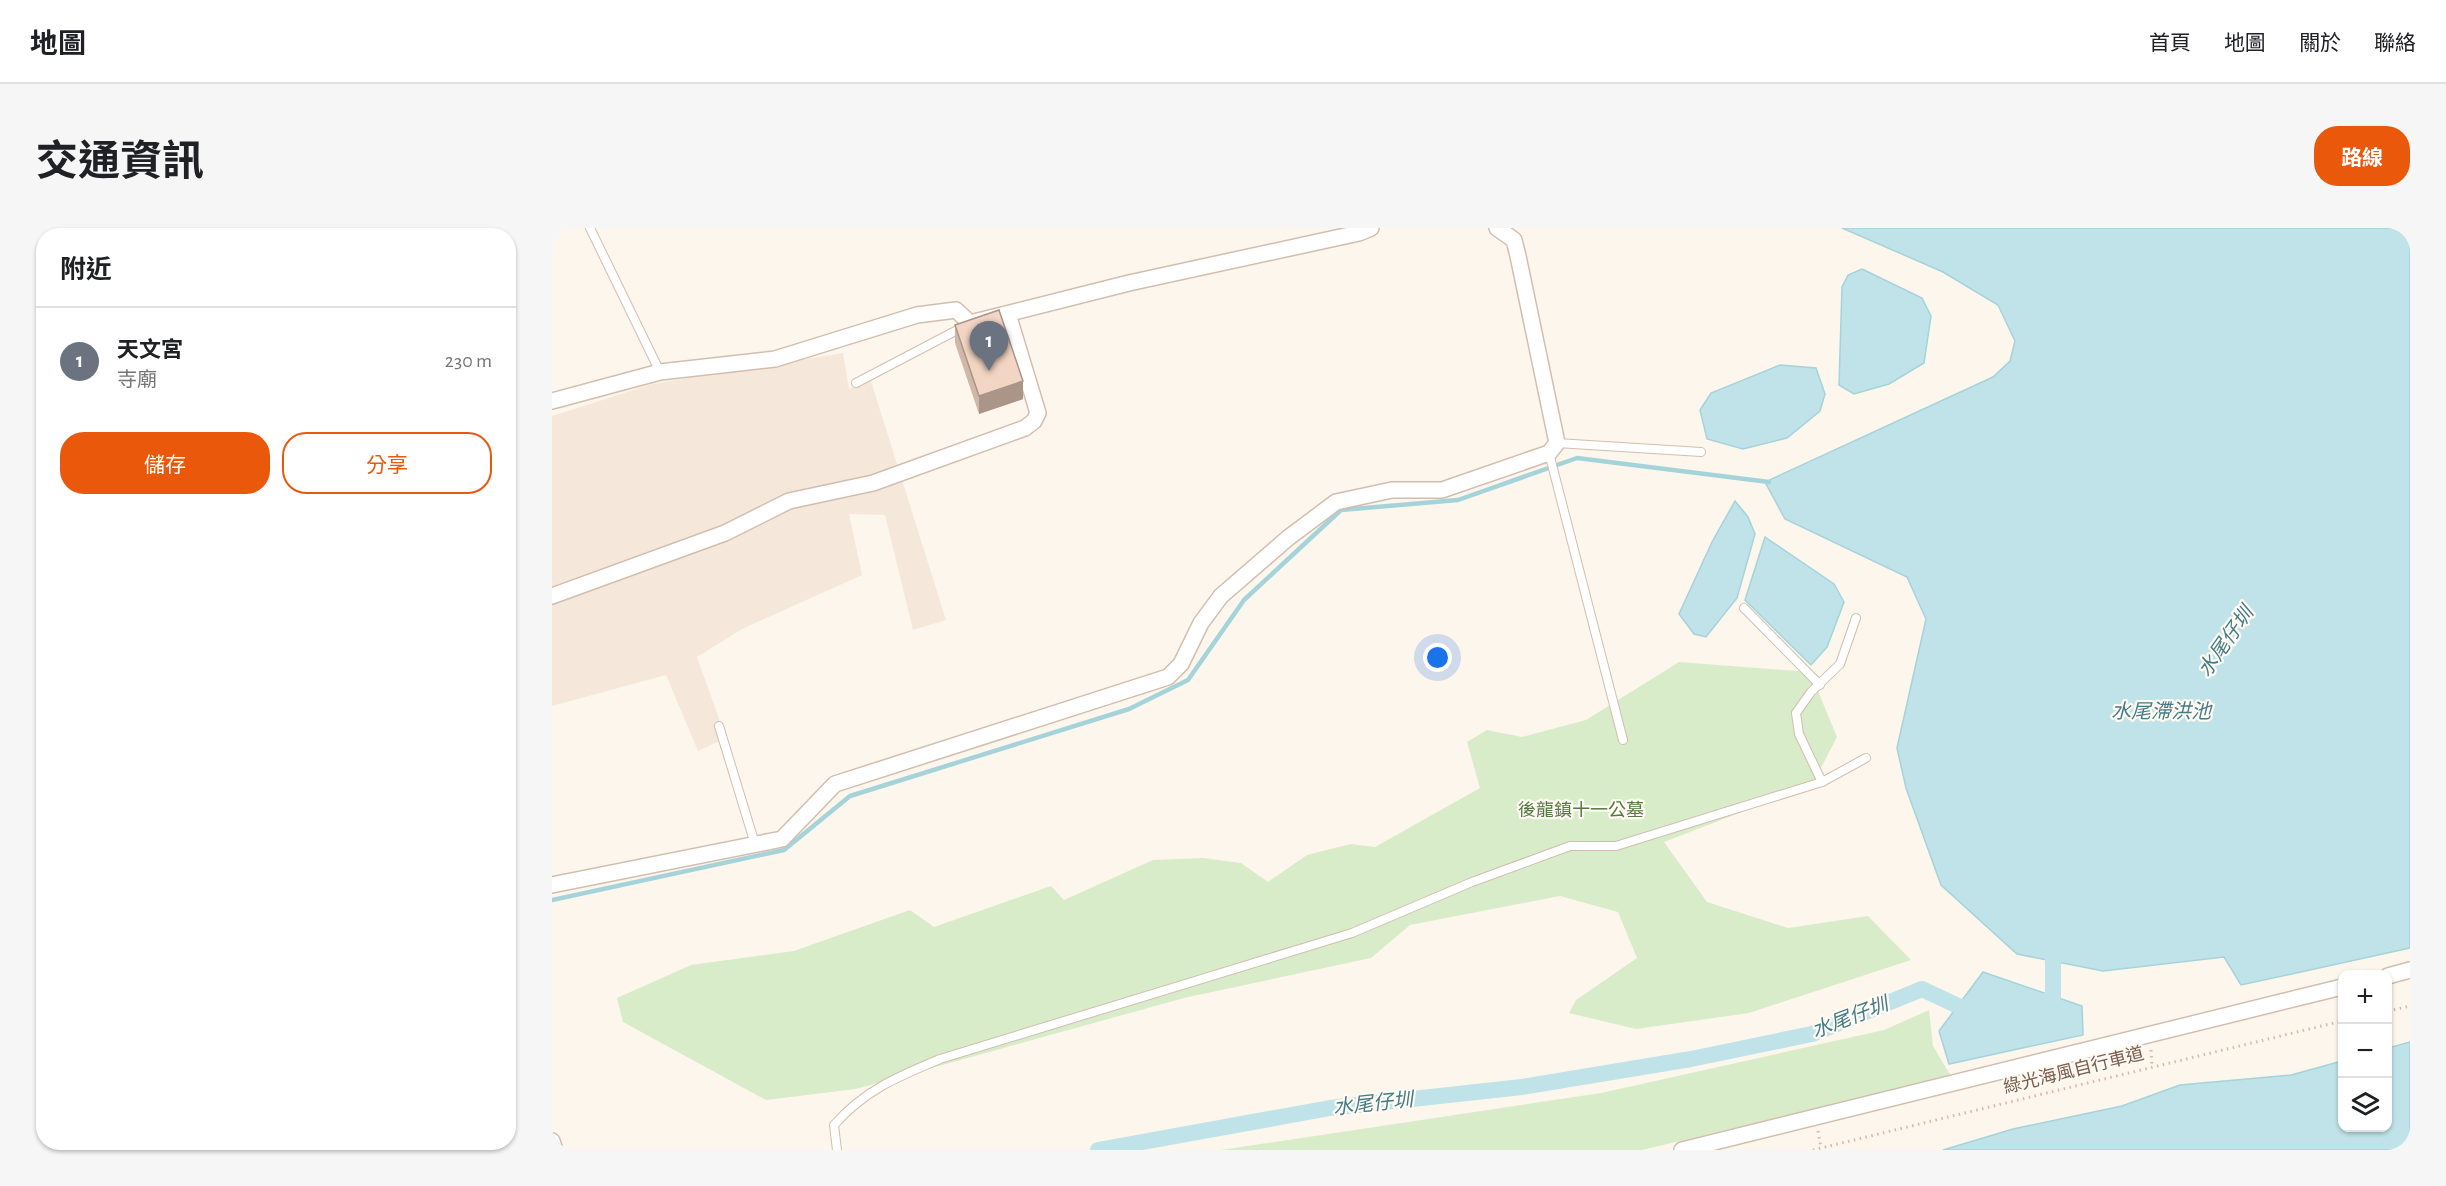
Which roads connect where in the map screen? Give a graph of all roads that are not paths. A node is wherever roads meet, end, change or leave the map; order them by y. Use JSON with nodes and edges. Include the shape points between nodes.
{"nodes":[{"id":1,"x":590,"y":228,"type":"edge"},
{"id":2,"x":1371,"y":228,"type":"edge"},
{"id":3,"x":1497,"y":228,"type":"edge"},
{"id":4,"x":1008,"y":314,"type":"junction"},
{"id":5,"x":970,"y":323,"type":"junction"},
{"id":6,"x":660,"y":372,"type":"junction"},
{"id":7,"x":856,"y":383,"type":"dead end"},
{"id":8,"x":552,"y":401,"type":"edge"},
{"id":9,"x":1552,"y":452,"type":"junction"},
{"id":10,"x":1701,"y":452,"type":"dead end"},
{"id":11,"x":552,"y":596,"type":"edge"},
{"id":12,"x":1744,"y":608,"type":"dead end"},
{"id":13,"x":1856,"y":618,"type":"dead end"},
{"id":14,"x":1820,"y":685,"type":"junction"},
{"id":15,"x":719,"y":726,"type":"dead end"},
{"id":16,"x":1623,"y":740,"type":"dead end"},
{"id":17,"x":1866,"y":758,"type":"dead end"},
{"id":18,"x":1821,"y":782,"type":"junction"},
{"id":19,"x":755,"y":844,"type":"junction"},
{"id":20,"x":552,"y":885,"type":"edge"},
{"id":21,"x":2410,"y":970,"type":"edge"},
{"id":22,"x":2392,"y":975,"type":"edge"},
{"id":23,"x":2338,"y":988,"type":"edge"},
{"id":24,"x":552,"y":1141,"type":"edge"},
{"id":25,"x":555,"y":1150,"type":"edge"},
{"id":26,"x":837,"y":1150,"type":"edge"},
{"id":27,"x":1682,"y":1150,"type":"edge"}],
"edges":[{"from":1,"to":6,"type":"lane"},
{"from":2,"to":4,"type":"street"},
{"from":3,"to":9,"type":"street","via":[[1514,240]]},
{"from":4,"to":5,"type":"street"},
{"from":4,"to":11,"type":"street","via":[[1038,413],[1025,428],[873,483],[789,501],[725,533]]},
{"from":5,"to":6,"type":"street","via":[[956,310],[916,315],[776,358]]},
{"from":5,"to":7,"type":"lane"},
{"from":6,"to":8,"type":"street"},
{"from":9,"to":10,"type":"lane"},
{"from":9,"to":16,"type":"lane","via":[[1554,474]]},
{"from":9,"to":19,"type":"street","via":[[1442,490],[1392,490],[1336,502],[1221,596],[1201,623],[1181,664],[1168,676],[835,784],[782,839]]},
{"from":12,"to":14,"type":"lane"},
{"from":13,"to":14,"type":"lane","via":[[1840,664]]},
{"from":14,"to":18,"type":"lane","via":[[1796,712],[1799,734]]},
{"from":15,"to":19,"type":"lane"},
{"from":17,"to":18,"type":"lane"},
{"from":18,"to":26,"type":"lane","via":[[1616,846],[1570,846],[1352,933],[940,1059],[887,1082],[854,1103],[834,1125]]},
{"from":19,"to":20,"type":"street"},
{"from":21,"to":22,"type":"street"},
{"from":23,"to":27,"type":"street"},
{"from":24,"to":25,"type":"street"}]}
